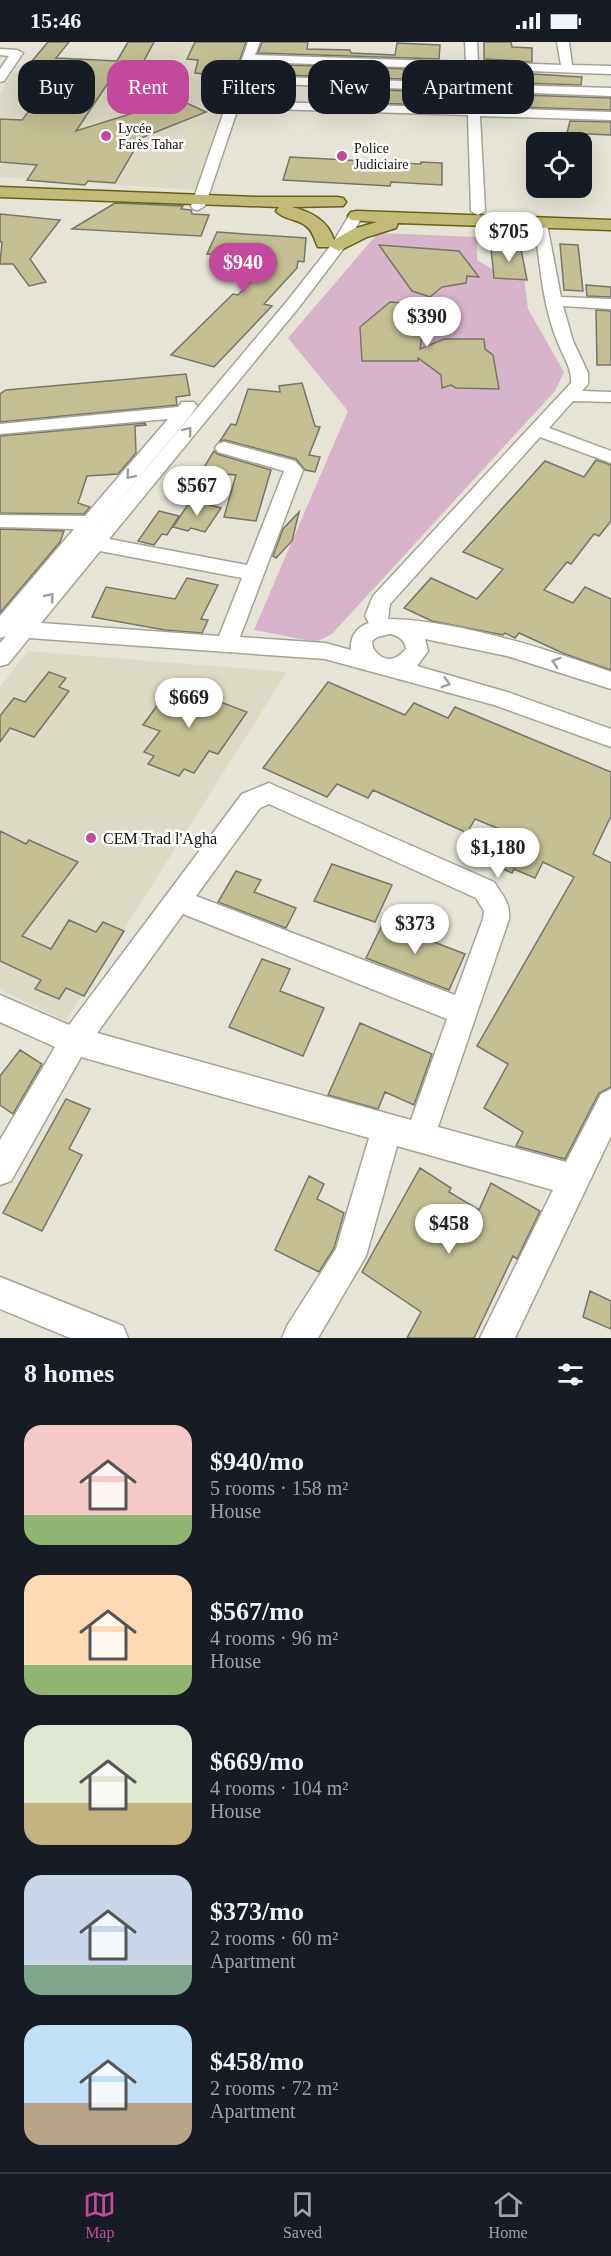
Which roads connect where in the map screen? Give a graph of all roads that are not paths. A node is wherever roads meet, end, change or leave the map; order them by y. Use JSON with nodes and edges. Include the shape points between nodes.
{"nodes":[{"id":1,"x":254,"y":42,"type":"edge"},
{"id":2,"x":471,"y":42,"type":"edge"},
{"id":3,"x":563,"y":42,"type":"edge"},
{"id":4,"x":19,"y":47,"type":"edge"},
{"id":5,"x":0,"y":52,"type":"edge"},
{"id":6,"x":248,"y":58,"type":"joint"},
{"id":7,"x":471,"y":60,"type":"edge"},
{"id":8,"x":402,"y":64,"type":"edge"},
{"id":9,"x":534,"y":68,"type":"edge"},
{"id":10,"x":567,"y":69,"type":"junction"},
{"id":11,"x":583,"y":69,"type":"junction"},
{"id":12,"x":611,"y":70,"type":"edge"},
{"id":13,"x":0,"y":78,"type":"edge"},
{"id":14,"x":296,"y":82,"type":"edge"},
{"id":15,"x":402,"y":85,"type":"edge"},
{"id":16,"x":534,"y":89,"type":"edge"},
{"id":17,"x":587,"y":91,"type":"junction"},
{"id":18,"x":611,"y":92,"type":"edge"},
{"id":19,"x":296,"y":107,"type":"edge"},
{"id":20,"x":230,"y":114,"type":"edge"},
{"id":21,"x":472,"y":115,"type":"junction"},
{"id":22,"x":591,"y":115,"type":"junction"},
{"id":23,"x":611,"y":116,"type":"edge"},
{"id":24,"x":611,"y":123,"type":"edge"},
{"id":25,"x":0,"y":192,"type":"edge"},
{"id":26,"x":0,"y":198,"type":"edge"},
{"id":27,"x":199,"y":203,"type":"junction"},
{"id":28,"x":285,"y":211,"type":"junction"},
{"id":29,"x":478,"y":211,"type":"junction"},
{"id":30,"x":346,"y":212,"type":"junction"},
{"id":31,"x":419,"y":217,"type":"junction"},
{"id":32,"x":611,"y":217,"type":"edge"},
{"id":33,"x":584,"y":220,"type":"junction"},
{"id":34,"x":541,"y":222,"type":"junction"},
{"id":35,"x":611,"y":225,"type":"edge"},
{"id":36,"x":332,"y":244,"type":"junction"},
{"id":37,"x":555,"y":301,"type":"junction"},
{"id":38,"x":611,"y":304,"type":"edge"},
{"id":39,"x":568,"y":396,"type":"junction"},
{"id":40,"x":611,"y":397,"type":"edge"},
{"id":41,"x":184,"y":412,"type":"junction"},
{"id":42,"x":0,"y":429,"type":"edge"},
{"id":43,"x":537,"y":430,"type":"junction"},
{"id":44,"x":224,"y":448,"type":"dead end"},
{"id":45,"x":611,"y":457,"type":"edge"},
{"id":46,"x":0,"y":522,"type":"edge"},
{"id":47,"x":90,"y":523,"type":"junction"},
{"id":48,"x":94,"y":543,"type":"junction"},
{"id":49,"x":253,"y":573,"type":"junction"},
{"id":50,"x":384,"y":628,"type":"junction"},
{"id":51,"x":1,"y":629,"type":"edge"},
{"id":52,"x":24,"y":629,"type":"junction"},
{"id":53,"x":226,"y":645,"type":"junction"},
{"id":54,"x":326,"y":651,"type":"junction"},
{"id":55,"x":0,"y":658,"type":"edge"},
{"id":56,"x":382,"y":666,"type":"junction"},
{"id":57,"x":611,"y":681,"type":"edge"},
{"id":58,"x":611,"y":738,"type":"edge"},
{"id":59,"x":179,"y":901,"type":"junction"},
{"id":60,"x":0,"y":1008,"type":"edge"},
{"id":61,"x":464,"y":1012,"type":"junction"},
{"id":62,"x":74,"y":1041,"type":"junction"},
{"id":63,"x":611,"y":1104,"type":"edge"},
{"id":64,"x":387,"y":1127,"type":"junction"},
{"id":65,"x":420,"y":1136,"type":"junction"},
{"id":66,"x":0,"y":1170,"type":"edge"},
{"id":67,"x":574,"y":1180,"type":"junction"},
{"id":68,"x":0,"y":1293,"type":"edge"},
{"id":69,"x":111,"y":1338,"type":"edge"},
{"id":70,"x":299,"y":1338,"type":"edge"},
{"id":71,"x":496,"y":1338,"type":"edge"}],
"edges":[{"from":1,"to":6,"type":"street"},
{"from":2,"to":7,"type":"street"},
{"from":3,"to":10,"type":"street"},
{"from":4,"to":5,"type":"street"},
{"from":4,"to":13,"type":"street"},
{"from":6,"to":8,"type":"street"},
{"from":9,"to":10,"type":"street"},
{"from":10,"to":11,"type":"street"},
{"from":11,"to":12,"type":"street"},
{"from":11,"to":17,"type":"street"},
{"from":14,"to":15,"type":"street"},
{"from":16,"to":17,"type":"street"},
{"from":17,"to":18,"type":"street"},
{"from":17,"to":22,"type":"street"},
{"from":19,"to":21,"type":"street"},
{"from":20,"to":27,"type":"street"},
{"from":21,"to":22,"type":"street"},
{"from":21,"to":24,"type":"street"},
{"from":21,"to":29,"type":"street"},
{"from":22,"to":23,"type":"street"},
{"from":25,"to":27,"type":"main road"},
{"from":26,"to":27,"type":"main road"},
{"from":27,"to":28,"type":"main road"},
{"from":27,"to":30,"type":"main road"},
{"from":28,"to":30,"type":"main road"},
{"from":28,"to":36,"type":"main road","via":[[316,223]]},
{"from":29,"to":30,"type":"main road"},
{"from":29,"to":33,"type":"main road"},
{"from":30,"to":31,"type":"main road"},
{"from":30,"to":36,"type":"street"},
{"from":31,"to":34,"type":"main road"},
{"from":31,"to":36,"type":"main road"},
{"from":32,"to":33,"type":"main road"},
{"from":33,"to":34,"type":"main road"},
{"from":33,"to":35,"type":"main road"},
{"from":34,"to":37,"type":"street"},
{"from":36,"to":41,"type":"street"},
{"from":48,"to":36,"type":"street","one_way":true,"via":[[287,312]]},
{"from":37,"to":38,"type":"street"},
{"from":37,"to":39,"type":"street","via":[[565,342],[580,376],[579,384]]},
{"from":39,"to":40,"type":"street"},
{"from":39,"to":43,"type":"street"},
{"from":41,"to":42,"type":"street"},
{"from":41,"to":47,"type":"street","one_way":true},
{"from":43,"to":45,"type":"street"},
{"from":43,"to":50,"type":"street","via":[[380,601],[376,616]]},
{"from":44,"to":49,"type":"street","via":[[294,470]]},
{"from":46,"to":47,"type":"street"},
{"from":47,"to":51,"type":"street"},
{"from":48,"to":49,"type":"street"},
{"from":52,"to":48,"type":"street","one_way":true},
{"from":49,"to":53,"type":"street"},
{"from":50,"to":54,"type":"street"},
{"from":50,"to":56,"type":"street","via":[[366,634],[361,647],[363,654]]},
{"from":50,"to":56,"type":"street","via":[[414,637],[417,651],[408,663]]},
{"from":57,"to":50,"type":"street","one_way":true,"via":[[480,640]]},
{"from":51,"to":52,"type":"street"},
{"from":52,"to":53,"type":"street"},
{"from":52,"to":55,"type":"street"},
{"from":53,"to":54,"type":"street"},
{"from":54,"to":56,"type":"street"},
{"from":56,"to":58,"type":"street","one_way":true,"via":[[499,698]]},
{"from":59,"to":61,"type":"street"},
{"from":59,"to":61,"type":"street","via":[[251,801],[269,793],[282,797],[485,890],[497,909],[496,919]]},
{"from":59,"to":62,"type":"street"},
{"from":60,"to":62,"type":"street"},
{"from":61,"to":65,"type":"street"},
{"from":62,"to":64,"type":"street"},
{"from":62,"to":66,"type":"street"},
{"from":63,"to":67,"type":"street"},
{"from":64,"to":65,"type":"street"},
{"from":64,"to":70,"type":"street","via":[[350,1256]]},
{"from":65,"to":67,"type":"street"},
{"from":67,"to":71,"type":"street"},
{"from":68,"to":69,"type":"street"}]}
